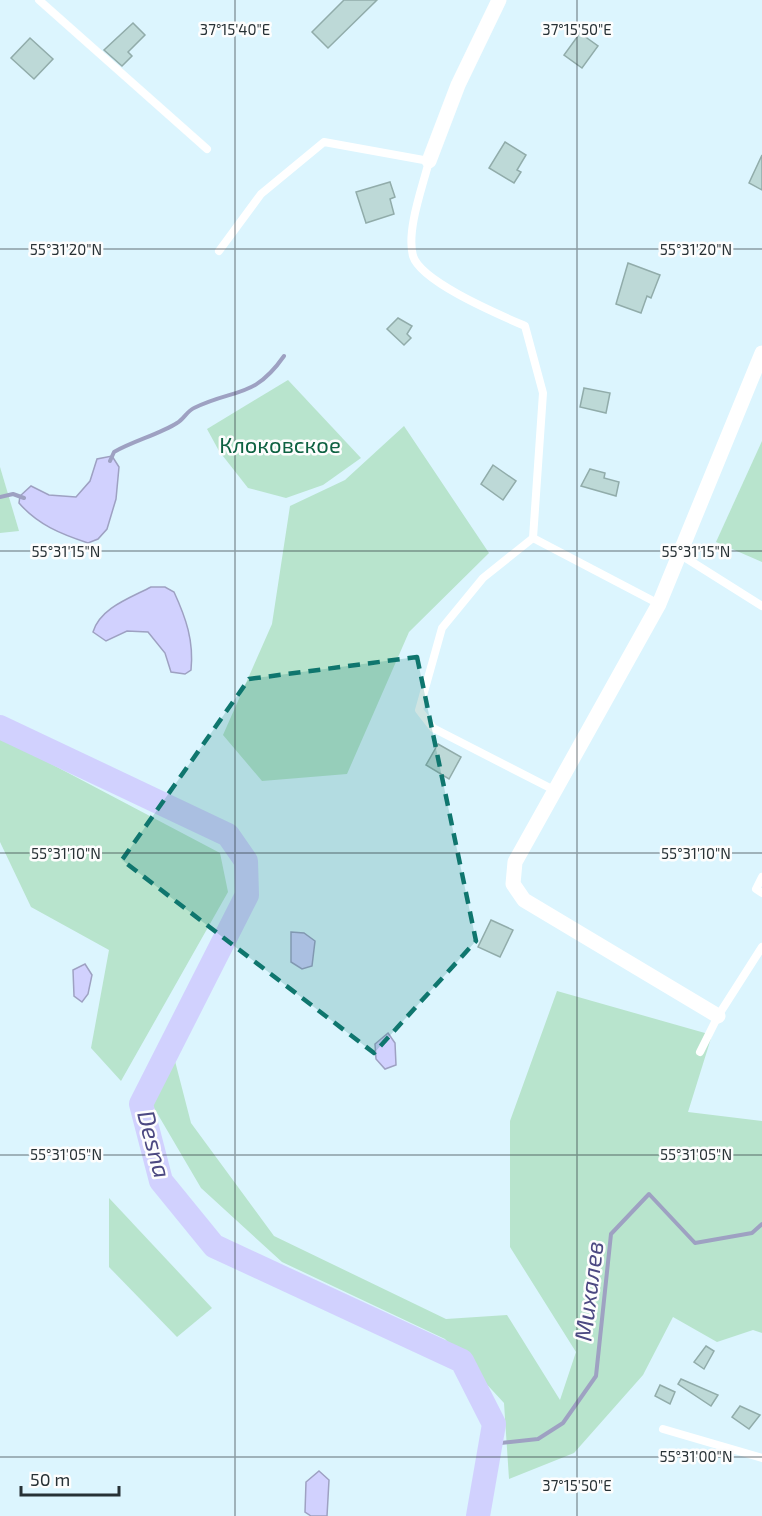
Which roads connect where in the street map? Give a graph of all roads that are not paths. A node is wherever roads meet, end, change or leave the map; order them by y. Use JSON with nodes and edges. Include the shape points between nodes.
{"nodes":[{"id":1,"x":39,"y":0,"type":"edge"},
{"id":2,"x":499,"y":0,"type":"edge"},
{"id":3,"x":207,"y":149,"type":"dead end"},
{"id":4,"x":429,"y":161,"type":"junction"},
{"id":5,"x":219,"y":251,"type":"dead end"},
{"id":6,"x":762,"y":354,"type":"edge"},
{"id":7,"x":533,"y":538,"type":"junction"},
{"id":8,"x":681,"y":555,"type":"junction"},
{"id":9,"x":659,"y":604,"type":"junction"},
{"id":10,"x":762,"y":606,"type":"edge"},
{"id":11,"x":554,"y":790,"type":"junction"},
{"id":12,"x":762,"y":877,"type":"edge"},
{"id":13,"x":762,"y":893,"type":"edge"},
{"id":14,"x":762,"y":946,"type":"edge"},
{"id":15,"x":718,"y":1016,"type":"junction"},
{"id":16,"x":700,"y":1052,"type":"dead end"},
{"id":17,"x":663,"y":1429,"type":"dead end"},
{"id":18,"x":762,"y":1458,"type":"edge"}],
"edges":[{"from":1,"to":3,"type":"lane"},
{"from":2,"to":4,"type":"street","via":[[458,85]]},
{"from":4,"to":5,"type":"lane","via":[[324,142],[261,194]]},
{"from":4,"to":7,"type":"lane","via":[[416,213],[414,258],[446,287],[525,326],[543,393]]},
{"from":6,"to":8,"type":"street"},
{"from":7,"to":9,"type":"lane"},
{"from":7,"to":11,"type":"lane","via":[[483,578],[442,628],[418,710],[433,728]]},
{"from":8,"to":9,"type":"street"},
{"from":8,"to":10,"type":"lane"},
{"from":9,"to":11,"type":"street"},
{"from":11,"to":15,"type":"street","via":[[515,862],[513,884],[524,900]]},
{"from":12,"to":13,"type":"lane","via":[[756,889]]},
{"from":14,"to":15,"type":"lane"},
{"from":15,"to":16,"type":"lane"},
{"from":17,"to":18,"type":"lane"}]}
